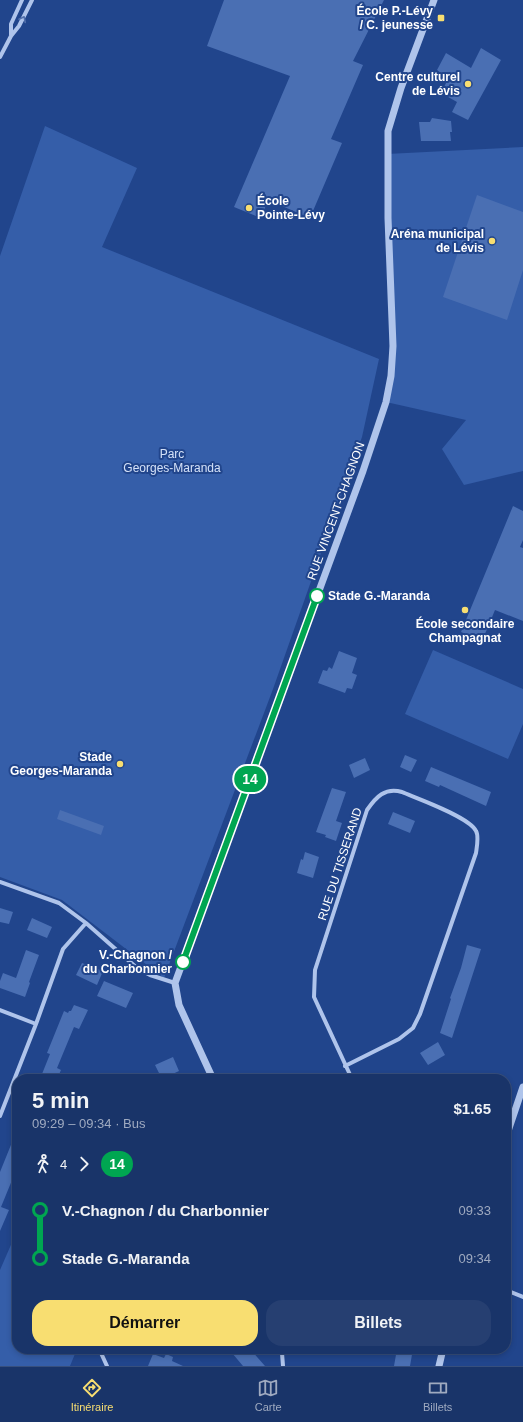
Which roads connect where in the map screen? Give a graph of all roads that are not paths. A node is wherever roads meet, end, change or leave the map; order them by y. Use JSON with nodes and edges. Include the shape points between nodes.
{"nodes":[{"id":1,"x":22,"y":0,"type":"edge"},
{"id":2,"x":32,"y":0,"type":"edge"},
{"id":3,"x":434,"y":0,"type":"edge"},
{"id":4,"x":11,"y":36,"type":"junction"},
{"id":5,"x":0,"y":57,"type":"edge"},
{"id":6,"x":0,"y":882,"type":"edge"},
{"id":7,"x":86,"y":924,"type":"junction"},
{"id":8,"x":175,"y":983,"type":"junction"},
{"id":9,"x":0,"y":1010,"type":"edge"},
{"id":10,"x":36,"y":1024,"type":"junction"},
{"id":11,"x":345,"y":1066,"type":"junction"},
{"id":12,"x":16,"y":1074,"type":"edge"},
{"id":13,"x":208,"y":1074,"type":"edge"},
{"id":14,"x":349,"y":1074,"type":"edge"},
{"id":15,"x":12,"y":1085,"type":"edge"},
{"id":16,"x":523,"y":1087,"type":"edge"},
{"id":17,"x":0,"y":1116,"type":"edge"},
{"id":18,"x":511,"y":1122,"type":"edge"},
{"id":19,"x":511,"y":1292,"type":"edge"},
{"id":20,"x":523,"y":1297,"type":"edge"},
{"id":21,"x":101,"y":1354,"type":"edge"},
{"id":22,"x":282,"y":1354,"type":"edge"},
{"id":23,"x":442,"y":1354,"type":"edge"},
{"id":24,"x":107,"y":1366,"type":"edge"},
{"id":25,"x":283,"y":1366,"type":"edge"},
{"id":26,"x":439,"y":1366,"type":"edge"}],
"edges":[{"from":1,"to":4,"type":"street","via":[[11,24]]},
{"from":4,"to":2,"type":"street","one_way":true},
{"from":3,"to":8,"type":"street","name":"RUE VINCENT-CHAGNON","via":[[388,131],[388,218],[393,346],[386,402]]},
{"from":4,"to":5,"type":"street"},
{"from":6,"to":7,"type":"street","via":[[59,902]]},
{"from":7,"to":8,"type":"street","via":[[137,968]]},
{"from":7,"to":10,"type":"street","via":[[63,949]]},
{"from":8,"to":13,"type":"street","name":"RUE VINCENT-CHAGNON","via":[[176,997]]},
{"from":9,"to":10,"type":"street"},
{"from":10,"to":12,"type":"street"},
{"from":11,"to":11,"type":"street","name":"RUE DU TISSERAND","via":[[399,1039],[413,1028],[476,853],[476,831],[470,823],[394,790],[385,792],[375,799],[367,810],[315,970],[314,997]]},
{"from":11,"to":14,"type":"street","name":"RUE DU TISSERAND"},
{"from":15,"to":17,"type":"street"},
{"from":16,"to":18,"type":"street"},
{"from":19,"to":20,"type":"street"},
{"from":21,"to":24,"type":"street"},
{"from":22,"to":25,"type":"street"},
{"from":23,"to":26,"type":"street"}]}
